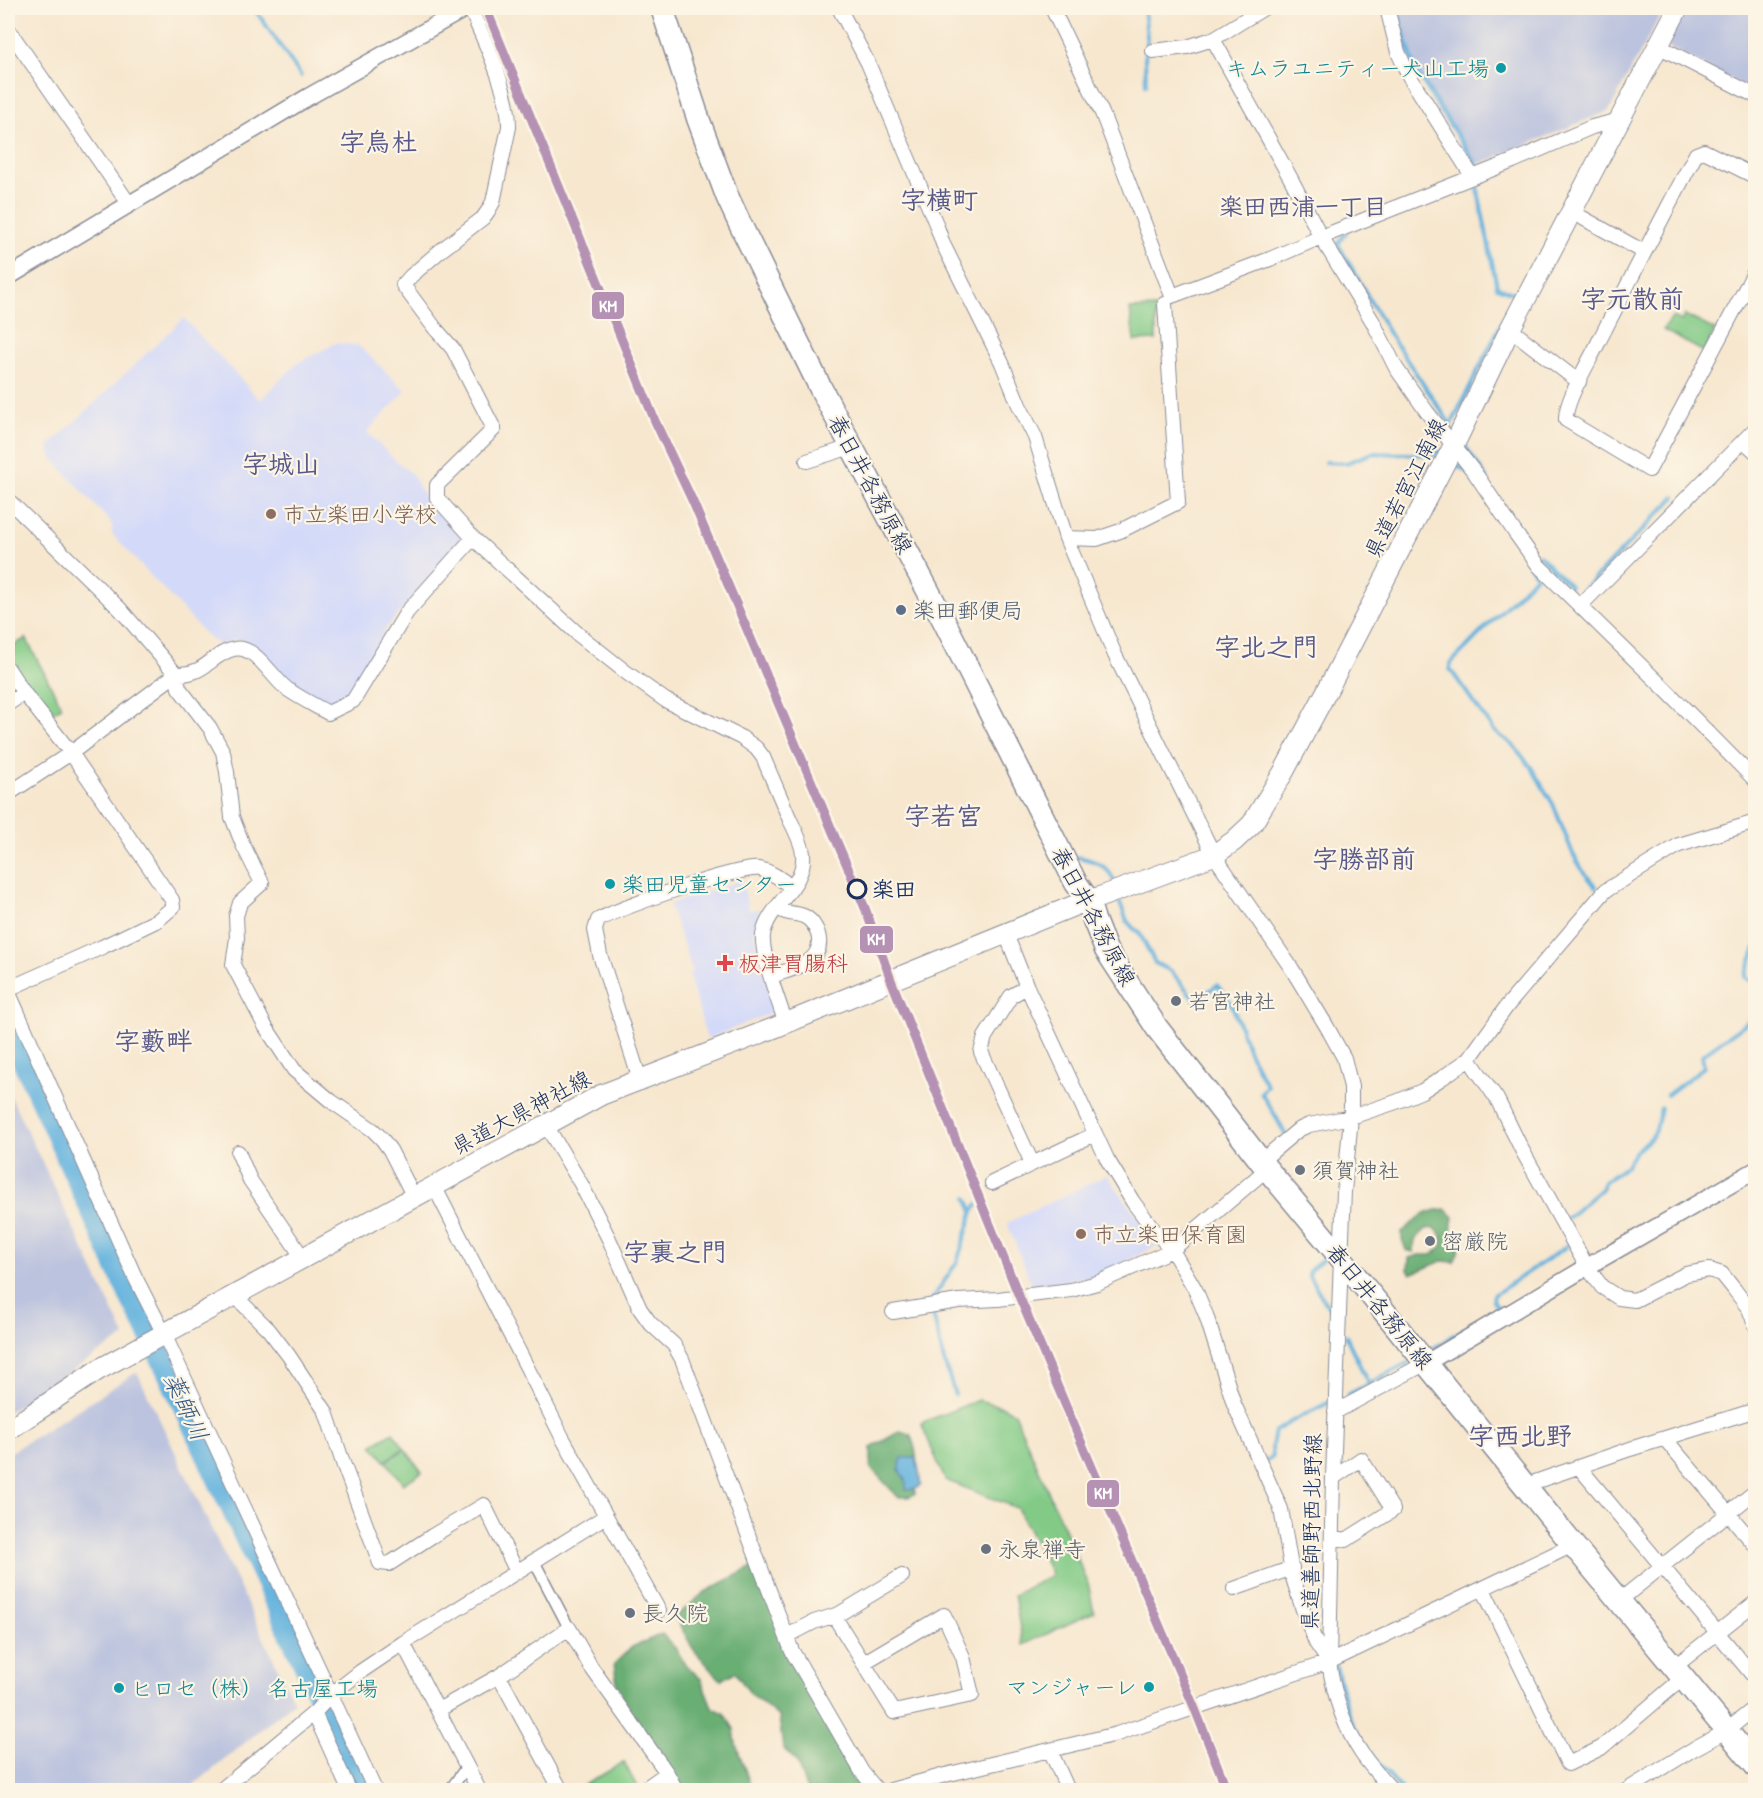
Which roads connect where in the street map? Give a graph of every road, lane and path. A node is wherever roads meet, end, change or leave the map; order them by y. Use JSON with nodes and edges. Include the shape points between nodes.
{"nodes":[{"id":1,"x":468,"y":8,"type":"edge"},
{"id":2,"x":662,"y":8,"type":"edge"},
{"id":3,"x":839,"y":8,"type":"edge"},
{"id":4,"x":1052,"y":8,"type":"edge"},
{"id":5,"x":1264,"y":8,"type":"edge"},
{"id":6,"x":1387,"y":8,"type":"edge"},
{"id":7,"x":1677,"y":8,"type":"edge"},
{"id":8,"x":8,"y":29,"type":"edge"},
{"id":9,"x":1213,"y":39,"type":"junction"},
{"id":10,"x":1658,"y":46,"type":"junction"},
{"id":11,"x":1153,"y":51,"type":"dead end"},
{"id":12,"x":1755,"y":96,"type":"edge"},
{"id":13,"x":1620,"y":120,"type":"junction"},
{"id":14,"x":1476,"y":175,"type":"junction"},
{"id":15,"x":1755,"y":177,"type":"edge"},
{"id":16,"x":130,"y":205,"type":"junction"},
{"id":17,"x":1572,"y":212,"type":"junction"},
{"id":18,"x":1321,"y":237,"type":"junction"},
{"id":19,"x":1644,"y":252,"type":"junction"},
{"id":20,"x":1755,"y":269,"type":"edge"},
{"id":21,"x":8,"y":277,"type":"edge"},
{"id":22,"x":1165,"y":304,"type":"dead end"},
{"id":23,"x":1510,"y":329,"type":"junction"},
{"id":24,"x":1579,"y":382,"type":"junction"},
{"id":25,"x":1755,"y":428,"type":"edge"},
{"id":26,"x":1744,"y":441,"type":"junction"},
{"id":27,"x":1454,"y":445,"type":"junction"},
{"id":28,"x":851,"y":447,"type":"junction"},
{"id":29,"x":1755,"y":452,"type":"edge"},
{"id":30,"x":807,"y":461,"type":"dead end"},
{"id":31,"x":8,"y":500,"type":"edge"},
{"id":32,"x":473,"y":538,"type":"junction"},
{"id":33,"x":1066,"y":538,"type":"junction"},
{"id":34,"x":1580,"y":606,"type":"junction"},
{"id":35,"x":8,"y":669,"type":"edge"},
{"id":36,"x":176,"y":674,"type":"junction"},
{"id":37,"x":24,"y":693,"type":"junction"},
{"id":38,"x":8,"y":704,"type":"edge"},
{"id":39,"x":71,"y":753,"type":"junction"},
{"id":40,"x":1755,"y":781,"type":"edge"},
{"id":41,"x":8,"y":794,"type":"edge"},
{"id":42,"x":1755,"y":822,"type":"edge"},
{"id":43,"x":1214,"y":855,"type":"junction"},
{"id":44,"x":792,"y":888,"type":"junction"},
{"id":45,"x":1088,"y":900,"type":"junction"},
{"id":46,"x":777,"y":907,"type":"junction"},
{"id":47,"x":1006,"y":934,"type":"junction"},
{"id":48,"x":771,"y":976,"type":"junction"},
{"id":49,"x":1027,"y":987,"type":"junction"},
{"id":50,"x":8,"y":990,"type":"edge"},
{"id":51,"x":786,"y":1023,"type":"junction"},
{"id":52,"x":1469,"y":1059,"type":"junction"},
{"id":53,"x":640,"y":1080,"type":"junction"},
{"id":54,"x":1351,"y":1116,"type":"junction"},
{"id":55,"x":546,"y":1125,"type":"junction"},
{"id":56,"x":1095,"y":1134,"type":"junction"},
{"id":57,"x":238,"y":1152,"type":"dead end"},
{"id":58,"x":1032,"y":1163,"type":"junction"},
{"id":59,"x":1264,"y":1165,"type":"junction"},
{"id":60,"x":1755,"y":1170,"type":"edge"},
{"id":61,"x":992,"y":1183,"type":"dead end"},
{"id":62,"x":434,"y":1186,"type":"junction"},
{"id":63,"x":414,"y":1197,"type":"junction"},
{"id":64,"x":1172,"y":1250,"type":"junction"},
{"id":65,"x":303,"y":1258,"type":"junction"},
{"id":66,"x":1341,"y":1258,"type":"junction"},
{"id":67,"x":1587,"y":1267,"type":"junction"},
{"id":68,"x":235,"y":1296,"type":"junction"},
{"id":69,"x":1752,"y":1308,"type":"edge"},
{"id":70,"x":893,"y":1312,"type":"dead end"},
{"id":71,"x":1755,"y":1326,"type":"edge"},
{"id":72,"x":164,"y":1334,"type":"junction"},
{"id":73,"x":1426,"y":1363,"type":"junction"},
{"id":74,"x":1755,"y":1410,"type":"edge"},
{"id":75,"x":1335,"y":1412,"type":"junction"},
{"id":76,"x":8,"y":1430,"type":"edge"},
{"id":77,"x":1665,"y":1439,"type":"junction"},
{"id":78,"x":1579,"y":1467,"type":"junction"},
{"id":79,"x":1333,"y":1478,"type":"junction"},
{"id":80,"x":1526,"y":1485,"type":"junction"},
{"id":81,"x":1755,"y":1491,"type":"edge"},
{"id":82,"x":1727,"y":1513,"type":"junction"},
{"id":83,"x":606,"y":1516,"type":"junction"},
{"id":84,"x":1332,"y":1537,"type":"junction"},
{"id":85,"x":1573,"y":1545,"type":"junction"},
{"id":86,"x":1755,"y":1546,"type":"edge"},
{"id":87,"x":534,"y":1561,"type":"junction"},
{"id":88,"x":1662,"y":1566,"type":"junction"},
{"id":89,"x":1292,"y":1568,"type":"junction"},
{"id":90,"x":517,"y":1572,"type":"junction"},
{"id":91,"x":902,"y":1576,"type":"dead end"},
{"id":92,"x":1234,"y":1589,"type":"dead end"},
{"id":93,"x":1483,"y":1589,"type":"junction"},
{"id":94,"x":1620,"y":1600,"type":"junction"},
{"id":95,"x":1755,"y":1602,"type":"edge"},
{"id":96,"x":659,"y":1611,"type":"dead end"},
{"id":97,"x":834,"y":1616,"type":"junction"},
{"id":98,"x":569,"y":1628,"type":"junction"},
{"id":99,"x":1717,"y":1632,"type":"junction"},
{"id":100,"x":787,"y":1636,"type":"junction"},
{"id":101,"x":403,"y":1643,"type":"junction"},
{"id":102,"x":1329,"y":1662,"type":"junction"},
{"id":103,"x":863,"y":1663,"type":"junction"},
{"id":104,"x":1679,"y":1672,"type":"junction"},
{"id":105,"x":499,"y":1676,"type":"junction"},
{"id":106,"x":1755,"y":1679,"type":"edge"},
{"id":107,"x":332,"y":1694,"type":"junction"},
{"id":108,"x":1755,"y":1707,"type":"edge"},
{"id":109,"x":438,"y":1710,"type":"junction"},
{"id":110,"x":314,"y":1713,"type":"junction"},
{"id":111,"x":1726,"y":1731,"type":"junction"},
{"id":112,"x":1050,"y":1750,"type":"junction"},
{"id":113,"x":467,"y":1766,"type":"junction"},
{"id":114,"x":1755,"y":1766,"type":"edge"},
{"id":115,"x":668,"y":1773,"type":"junction"},
{"id":116,"x":221,"y":1791,"type":"edge"},
{"id":117,"x":349,"y":1791,"type":"edge"},
{"id":118,"x":375,"y":1791,"type":"edge"},
{"id":119,"x":450,"y":1791,"type":"edge"},
{"id":120,"x":479,"y":1791,"type":"edge"},
{"id":121,"x":561,"y":1791,"type":"edge"},
{"id":122,"x":643,"y":1791,"type":"edge"},
{"id":123,"x":676,"y":1791,"type":"edge"},
{"id":124,"x":877,"y":1791,"type":"edge"},
{"id":125,"x":891,"y":1791,"type":"edge"},
{"id":126,"x":1068,"y":1791,"type":"edge"},
{"id":127,"x":1392,"y":1791,"type":"edge"},
{"id":128,"x":1628,"y":1791,"type":"edge"}],
"edges":[{"from":1,"to":16,"type":"street"},
{"from":1,"to":32,"type":"street","via":[[502,86],[510,115],[493,202],[483,218],[403,285],[453,349],[494,429],[437,485],[437,498]]},
{"from":2,"to":28,"type":"main road","name":"春日井各務原線","via":[[727,196]]},
{"from":3,"to":33,"type":"street","name":"県道善師野西北野線","via":[[868,63],[943,244],[1035,437]]},
{"from":4,"to":18,"type":"street","via":[[1102,113],[1172,296]]},
{"from":5,"to":9,"type":"street"},
{"from":6,"to":14,"type":"street","via":[[1408,74]]},
{"from":7,"to":10,"type":"main road","name":"県道若宮江南線"},
{"from":8,"to":16,"type":"street"},
{"from":9,"to":11,"type":"street"},
{"from":9,"to":18,"type":"street"},
{"from":10,"to":12,"type":"street"},
{"from":10,"to":13,"type":"main road","name":"県道若宮江南線"},
{"from":13,"to":14,"type":"street","via":[[1592,127]]},
{"from":13,"to":17,"type":"main road","name":"県道若宮江南線"},
{"from":14,"to":18,"type":"street"},
{"from":15,"to":19,"type":"street","via":[[1704,151],[1696,154]]},
{"from":16,"to":21,"type":"street"},
{"from":17,"to":19,"type":"street"},
{"from":17,"to":23,"type":"main road","name":"県道若宮江南線"},
{"from":18,"to":27,"type":"street","via":[[1396,368]]},
{"from":19,"to":24,"type":"street"},
{"from":20,"to":24,"type":"street","via":[[1649,470],[1566,420]]},
{"from":22,"to":33,"type":"street","via":[[1178,502],[1097,539]]},
{"from":23,"to":24,"type":"street"},
{"from":23,"to":27,"type":"main road","name":"県道若宮江南線"},
{"from":25,"to":26,"type":"street"},
{"from":26,"to":29,"type":"street"},
{"from":26,"to":34,"type":"street"},
{"from":27,"to":34,"type":"street","via":[[1539,566]]},
{"from":27,"to":43,"type":"main road","name":"県道若宮江南線","via":[[1284,773],[1252,824]]},
{"from":28,"to":30,"type":"street"},
{"from":28,"to":45,"type":"main road","name":"春日井各務原線"},
{"from":31,"to":36,"type":"street","via":[[120,609]]},
{"from":32,"to":36,"type":"street","via":[[407,612],[353,701],[328,713],[286,689],[244,648],[234,648],[187,675]]},
{"from":32,"to":44,"type":"street","via":[[579,636],[627,673],[665,700],[756,748],[803,854]]},
{"from":33,"to":43,"type":"street","name":"県道善師野西北野線","via":[[1115,655]]},
{"from":34,"to":40,"type":"street"},
{"from":35,"to":37,"type":"street"},
{"from":36,"to":39,"type":"street"},
{"from":36,"to":63,"type":"street","via":[[179,688],[223,752],[232,817],[262,883],[240,903],[233,965],[294,1070],[382,1139]]},
{"from":37,"to":38,"type":"street"},
{"from":37,"to":39,"type":"street"},
{"from":39,"to":41,"type":"street"},
{"from":39,"to":50,"type":"street","via":[[172,900],[173,907],[148,925]]},
{"from":42,"to":52,"type":"street","via":[[1680,845],[1605,891],[1507,1006]]},
{"from":43,"to":45,"type":"main road","name":"県道若宮江南線"},
{"from":43,"to":54,"type":"street","name":"県道善師野西北野線","via":[[1292,969],[1344,1058],[1351,1087]]},
{"from":44,"to":46,"type":"street"},
{"from":44,"to":53,"type":"street","via":[[760,869],[744,870],[598,920],[595,930],[600,955]]},
{"from":45,"to":47,"type":"main road","name":"県道大県神社線"},
{"from":45,"to":59,"type":"main road","name":"春日井各務原線","via":[[1106,950],[1157,1028]]},
{"from":46,"to":48,"type":"street","via":[[766,924],[763,939]]},
{"from":46,"to":48,"type":"street","via":[[787,914],[808,918],[819,941],[818,951],[809,961]]},
{"from":47,"to":49,"type":"street"},
{"from":47,"to":51,"type":"main road","name":"県道大県神社線"},
{"from":48,"to":51,"type":"street"},
{"from":49,"to":56,"type":"street"},
{"from":49,"to":58,"type":"street","via":[[1011,996],[985,1037],[981,1052]]},
{"from":50,"to":72,"type":"street"},
{"from":51,"to":53,"type":"main road","name":"県道大県神社線"},
{"from":52,"to":54,"type":"street","via":[[1422,1091]]},
{"from":52,"to":67,"type":"street","via":[[1497,1099]]},
{"from":53,"to":55,"type":"main road","name":"県道大県神社線","via":[[601,1095]]},
{"from":54,"to":59,"type":"street","via":[[1298,1130]]},
{"from":54,"to":66,"type":"street","name":"県道善師野西北野線"},
{"from":55,"to":62,"type":"main road","name":"県道大県神社線"},
{"from":55,"to":100,"type":"street","via":[[581,1184],[640,1309],[682,1359]]},
{"from":56,"to":58,"type":"street"},
{"from":56,"to":64,"type":"street","via":[[1133,1202]]},
{"from":57,"to":65,"type":"street","via":[[250,1180]]},
{"from":58,"to":61,"type":"street"},
{"from":59,"to":64,"type":"street"},
{"from":59,"to":66,"type":"main road","name":"春日井各務原線"},
{"from":60,"to":67,"type":"street"},
{"from":62,"to":63,"type":"main road","name":"県道大県神社線"},
{"from":62,"to":83,"type":"street"},
{"from":63,"to":65,"type":"main road","name":"県道大県神社線"},
{"from":64,"to":70,"type":"street","via":[[1097,1283],[1071,1290]]},
{"from":64,"to":89,"type":"street","via":[[1195,1289],[1234,1404],[1277,1498]]},
{"from":65,"to":68,"type":"main road","name":"県道大県神社線"},
{"from":66,"to":73,"type":"main road","name":"春日井各務原線"},
{"from":66,"to":75,"type":"street","name":"県道善師野西北野線"},
{"from":67,"to":69,"type":"street","via":[[1602,1287],[1619,1298],[1635,1300],[1686,1274],[1709,1270],[1722,1274]]},
{"from":67,"to":73,"type":"street"},
{"from":68,"to":72,"type":"main road","name":"県道大県神社線"},
{"from":68,"to":90,"type":"street","via":[[276,1338],[326,1412],[380,1563],[389,1564],[484,1505]]},
{"from":69,"to":71,"type":"street"},
{"from":72,"to":76,"type":"main road","name":"県道大県神社線","via":[[98,1370]]},
{"from":72,"to":107,"type":"street"},
{"from":73,"to":75,"type":"street"},
{"from":73,"to":80,"type":"main road","name":"春日井各務原線"},
{"from":74,"to":77,"type":"street"},
{"from":75,"to":79,"type":"street","name":"県道善師野西北野線"},
{"from":77,"to":78,"type":"street"},
{"from":77,"to":82,"type":"street"},
{"from":78,"to":80,"type":"street"},
{"from":78,"to":88,"type":"street"},
{"from":79,"to":84,"type":"street","name":"県道善師野西北野線"},
{"from":79,"to":84,"type":"street","via":[[1361,1459],[1394,1510],[1346,1540]]},
{"from":80,"to":85,"type":"main road","name":"春日井各務原線"},
{"from":81,"to":82,"type":"street"},
{"from":82,"to":86,"type":"street"},
{"from":82,"to":88,"type":"street"},
{"from":83,"to":87,"type":"street"},
{"from":83,"to":96,"type":"street"},
{"from":84,"to":102,"type":"street","name":"県道善師野西北野線"},
{"from":85,"to":93,"type":"street"},
{"from":85,"to":94,"type":"main road","name":"春日井各務原線"},
{"from":87,"to":90,"type":"street"},
{"from":87,"to":98,"type":"street"},
{"from":88,"to":94,"type":"street"},
{"from":88,"to":99,"type":"street"},
{"from":89,"to":92,"type":"street"},
{"from":89,"to":102,"type":"street","via":[[1304,1613]]},
{"from":90,"to":101,"type":"street"},
{"from":91,"to":97,"type":"street"},
{"from":93,"to":102,"type":"street"},
{"from":93,"to":104,"type":"street","via":[[1568,1764],[1601,1748]]},
{"from":94,"to":104,"type":"main road","name":"春日井各務原線"},
{"from":95,"to":99,"type":"street"},
{"from":97,"to":100,"type":"street"},
{"from":97,"to":103,"type":"street"},
{"from":98,"to":105,"type":"street"},
{"from":98,"to":115,"type":"street","via":[[591,1666]]},
{"from":99,"to":104,"type":"street"},
{"from":99,"to":106,"type":"street"},
{"from":100,"to":124,"type":"street","via":[[862,1772]]},
{"from":101,"to":107,"type":"street"},
{"from":101,"to":109,"type":"street"},
{"from":102,"to":112,"type":"street","via":[[1149,1724]]},
{"from":102,"to":127,"type":"street","name":"県道善師野西北野線","via":[[1342,1718],[1363,1755]]},
{"from":103,"to":103,"type":"street","via":[[894,1712],[972,1695],[963,1657],[944,1615]]},
{"from":104,"to":111,"type":"main road","name":"春日井各務原線"},
{"from":105,"to":109,"type":"street"},
{"from":105,"to":121,"type":"street"},
{"from":107,"to":110,"type":"street"},
{"from":107,"to":118,"type":"street"},
{"from":108,"to":111,"type":"street"},
{"from":109,"to":113,"type":"street"},
{"from":110,"to":116,"type":"street"},
{"from":110,"to":117,"type":"street"},
{"from":111,"to":114,"type":"main road","name":"春日井各務原線"},
{"from":111,"to":128,"type":"street"},
{"from":112,"to":125,"type":"street"},
{"from":112,"to":126,"type":"street"},
{"from":113,"to":119,"type":"street"},
{"from":113,"to":120,"type":"street"},
{"from":115,"to":122,"type":"street"},
{"from":115,"to":123,"type":"street"}]}
